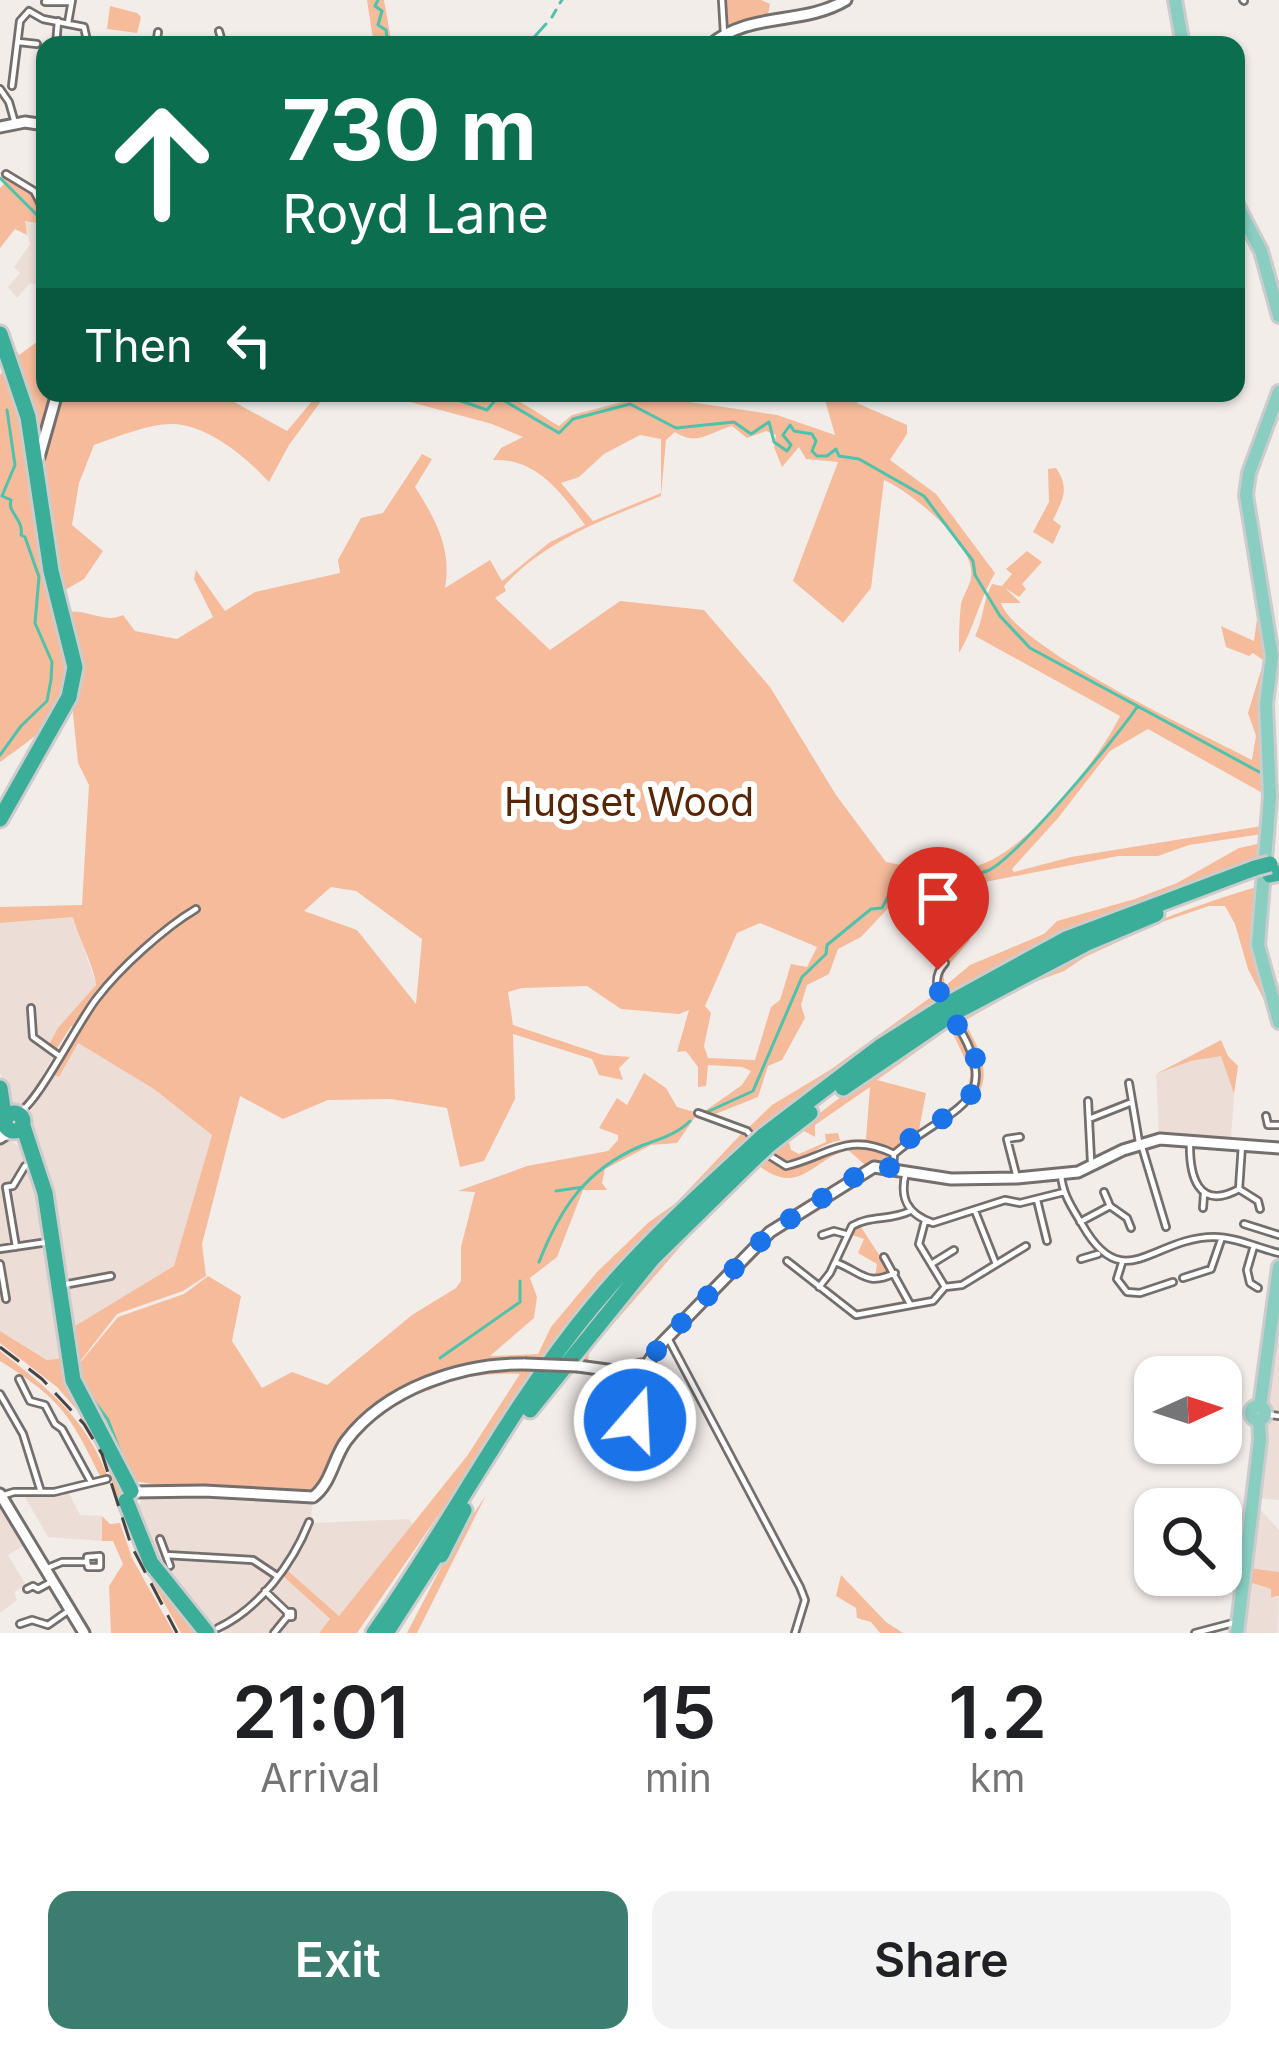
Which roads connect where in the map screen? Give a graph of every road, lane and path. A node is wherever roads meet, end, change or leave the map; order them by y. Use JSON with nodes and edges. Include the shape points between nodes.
{"nodes":[{"id":1,"x":26,"y":0,"type":"edge"},
{"id":2,"x":722,"y":0,"type":"edge"},
{"id":3,"x":846,"y":0,"type":"edge"},
{"id":4,"x":1175,"y":0,"type":"edge"},
{"id":5,"x":48,"y":1,"type":"edge"},
{"id":6,"x":72,"y":1,"type":"edge"},
{"id":7,"x":29,"y":11,"type":"junction"},
{"id":8,"x":58,"y":22,"type":"junction"},
{"id":9,"x":68,"y":23,"type":"junction"},
{"id":10,"x":219,"y":31,"type":"dead end"},
{"id":11,"x":724,"y":33,"type":"junction"},
{"id":12,"x":57,"y":36,"type":"edge"},
{"id":13,"x":87,"y":36,"type":"edge"},
{"id":14,"x":220,"y":36,"type":"edge"},
{"id":15,"x":720,"y":36,"type":"edge"},
{"id":16,"x":1181,"y":36,"type":"edge"},
{"id":17,"x":17,"y":42,"type":"junction"},
{"id":18,"x":34,"y":46,"type":"dead end"},
{"id":19,"x":11,"y":82,"type":"dead end"},
{"id":20,"x":0,"y":89,"type":"edge"},
{"id":21,"x":14,"y":123,"type":"junction"},
{"id":22,"x":36,"y":124,"type":"edge"},
{"id":23,"x":0,"y":127,"type":"edge"},
{"id":24,"x":6,"y":174,"type":"dead end"},
{"id":25,"x":36,"y":193,"type":"edge"},
{"id":26,"x":1245,"y":220,"type":"edge"},
{"id":27,"x":1279,"y":316,"type":"edge"},
{"id":28,"x":0,"y":334,"type":"edge"},
{"id":29,"x":1279,"y":392,"type":"edge"},
{"id":30,"x":52,"y":402,"type":"edge"},
{"id":31,"x":38,"y":428,"type":"junction"},
{"id":32,"x":0,"y":819,"type":"edge"},
{"id":33,"x":1268,"y":868,"type":"edge"},
{"id":34,"x":196,"y":909,"type":"dead end"},
{"id":35,"x":945,"y":963,"type":"dead end"},
{"id":36,"x":31,"y":1008,"type":"dead end"},
{"id":37,"x":1279,"y":1022,"type":"edge"},
{"id":38,"x":58,"y":1054,"type":"junction"},
{"id":39,"x":1129,"y":1083,"type":"dead end"},
{"id":40,"x":1088,"y":1101,"type":"dead end"},
{"id":41,"x":1132,"y":1102,"type":"junction"},
{"id":42,"x":698,"y":1113,"type":"dead end"},
{"id":43,"x":1266,"y":1116,"type":"dead end"},
{"id":44,"x":1089,"y":1119,"type":"junction"},
{"id":45,"x":12,"y":1121,"type":"edge"},
{"id":46,"x":1279,"y":1125,"type":"edge"},
{"id":47,"x":1020,"y":1137,"type":"dead end"},
{"id":48,"x":1190,"y":1141,"type":"junction"},
{"id":49,"x":1140,"y":1144,"type":"junction"},
{"id":50,"x":1242,"y":1145,"type":"junction"},
{"id":51,"x":1279,"y":1148,"type":"edge"},
{"id":52,"x":895,"y":1154,"type":"junction"},
{"id":53,"x":25,"y":1166,"type":"dead end"},
{"id":54,"x":893,"y":1167,"type":"junction"},
{"id":55,"x":1091,"y":1167,"type":"junction"},
{"id":56,"x":907,"y":1172,"type":"junction"},
{"id":57,"x":1061,"y":1174,"type":"junction"},
{"id":58,"x":1017,"y":1178,"type":"junction"},
{"id":59,"x":1239,"y":1189,"type":"junction"},
{"id":60,"x":1064,"y":1192,"type":"junction"},
{"id":61,"x":1104,"y":1192,"type":"dead end"},
{"id":62,"x":1204,"y":1194,"type":"junction"},
{"id":63,"x":1037,"y":1199,"type":"junction"},
{"id":64,"x":1110,"y":1206,"type":"junction"},
{"id":65,"x":1203,"y":1208,"type":"dead end"},
{"id":66,"x":1260,"y":1209,"type":"dead end"},
{"id":67,"x":910,"y":1210,"type":"junction"},
{"id":68,"x":975,"y":1211,"type":"junction"},
{"id":69,"x":926,"y":1221,"type":"junction"},
{"id":70,"x":1080,"y":1222,"type":"junction"},
{"id":71,"x":1244,"y":1224,"type":"dead end"},
{"id":72,"x":1130,"y":1228,"type":"dead end"},
{"id":73,"x":845,"y":1234,"type":"junction"},
{"id":74,"x":822,"y":1235,"type":"dead end"},
{"id":75,"x":1279,"y":1235,"type":"edge"},
{"id":76,"x":1222,"y":1238,"type":"junction"},
{"id":77,"x":53,"y":1241,"type":"junction"},
{"id":78,"x":1047,"y":1241,"type":"dead end"},
{"id":79,"x":1171,"y":1245,"type":"junction"},
{"id":80,"x":1254,"y":1246,"type":"junction"},
{"id":81,"x":16,"y":1247,"type":"junction"},
{"id":82,"x":1022,"y":1247,"type":"dead end"},
{"id":83,"x":0,"y":1250,"type":"edge"},
{"id":84,"x":954,"y":1250,"type":"dead end"},
{"id":85,"x":1279,"y":1253,"type":"edge"},
{"id":86,"x":1100,"y":1254,"type":"junction"},
{"id":87,"x":884,"y":1257,"type":"dead end"},
{"id":88,"x":1081,"y":1259,"type":"dead end"},
{"id":89,"x":787,"y":1261,"type":"dead end"},
{"id":90,"x":836,"y":1262,"type":"junction"},
{"id":91,"x":1122,"y":1263,"type":"junction"},
{"id":92,"x":0,"y":1264,"type":"edge"},
{"id":93,"x":931,"y":1264,"type":"junction"},
{"id":94,"x":996,"y":1264,"type":"junction"},
{"id":95,"x":1279,"y":1267,"type":"edge"},
{"id":96,"x":895,"y":1273,"type":"junction"},
{"id":97,"x":111,"y":1276,"type":"dead end"},
{"id":98,"x":1188,"y":1278,"type":"dead end"},
{"id":99,"x":1170,"y":1281,"type":"dead end"},
{"id":100,"x":60,"y":1286,"type":"junction"},
{"id":101,"x":819,"y":1287,"type":"junction"},
{"id":102,"x":945,"y":1287,"type":"junction"},
{"id":103,"x":1258,"y":1288,"type":"dead end"},
{"id":104,"x":6,"y":1299,"type":"dead end"},
{"id":105,"x":910,"y":1305,"type":"junction"},
{"id":106,"x":1256,"y":1320,"type":"dead end"},
{"id":107,"x":1273,"y":1323,"type":"junction"},
{"id":108,"x":668,"y":1338,"type":"junction"},
{"id":109,"x":19,"y":1379,"type":"dead end"},
{"id":110,"x":651,"y":1379,"type":"junction"},
{"id":111,"x":630,"y":1383,"type":"junction"},
{"id":112,"x":0,"y":1394,"type":"edge"},
{"id":113,"x":1266,"y":1414,"type":"edge"},
{"id":114,"x":92,"y":1482,"type":"junction"},
{"id":115,"x":40,"y":1492,"type":"junction"},
{"id":116,"x":128,"y":1492,"type":"junction"},
{"id":117,"x":1,"y":1495,"type":"edge"},
{"id":118,"x":459,"y":1508,"type":"junction"},
{"id":119,"x":309,"y":1522,"type":"dead end"},
{"id":120,"x":160,"y":1539,"type":"dead end"},
{"id":121,"x":166,"y":1556,"type":"junction"},
{"id":122,"x":88,"y":1562,"type":"dead end"},
{"id":123,"x":170,"y":1566,"type":"dead end"},
{"id":124,"x":45,"y":1569,"type":"junction"},
{"id":125,"x":277,"y":1576,"type":"junction"},
{"id":126,"x":53,"y":1581,"type":"junction"},
{"id":127,"x":27,"y":1589,"type":"dead end"},
{"id":128,"x":265,"y":1591,"type":"junction"},
{"id":129,"x":70,"y":1610,"type":"junction"},
{"id":130,"x":20,"y":1624,"type":"dead end"},
{"id":131,"x":1238,"y":1628,"type":"edge"},
{"id":132,"x":216,"y":1629,"type":"edge"},
{"id":133,"x":795,"y":1630,"type":"edge"},
{"id":134,"x":84,"y":1633,"type":"edge"},
{"id":135,"x":274,"y":1633,"type":"edge"},
{"id":136,"x":362,"y":1633,"type":"edge"},
{"id":137,"x":374,"y":1633,"type":"edge"},
{"id":138,"x":386,"y":1633,"type":"edge"},
{"id":139,"x":398,"y":1633,"type":"edge"},
{"id":140,"x":1195,"y":1633,"type":"edge"}],
"edges":[{"from":1,"to":7,"type":"street"},
{"from":2,"to":11,"type":"street"},
{"from":3,"to":11,"type":"street"},
{"from":4,"to":16,"type":"main road"},
{"from":5,"to":6,"type":"street"},
{"from":6,"to":9,"type":"street"},
{"from":7,"to":8,"type":"street"},
{"from":7,"to":17,"type":"street"},
{"from":8,"to":9,"type":"street"},
{"from":8,"to":12,"type":"street"},
{"from":9,"to":13,"type":"street"},
{"from":10,"to":14,"type":"street"},
{"from":11,"to":15,"type":"street"},
{"from":17,"to":18,"type":"street"},
{"from":17,"to":19,"type":"street"},
{"from":20,"to":21,"type":"street"},
{"from":21,"to":22,"type":"street"},
{"from":21,"to":23,"type":"street"},
{"from":24,"to":25,"type":"street"},
{"from":26,"to":27,"type":"main road"},
{"from":28,"to":31,"type":"highway"},
{"from":29,"to":33,"type":"main road","via":[[1246,495],[1270,633]]},
{"from":30,"to":31,"type":"street"},
{"from":31,"to":32,"type":"highway","via":[[37,473],[73,688]]},
{"from":33,"to":37,"type":"main road","via":[[1259,956]]},
{"from":33,"to":118,"type":"highway","bridge":true,"via":[[948,1011],[767,1140],[607,1310]]},
{"from":34,"to":38,"type":"street","via":[[99,994]]},
{"from":35,"to":52,"type":"street","via":[[936,987],[975,1056],[977,1079],[960,1109]]},
{"from":36,"to":38,"type":"street","via":[[33,1037]]},
{"from":38,"to":45,"type":"street","via":[[40,1092]]},
{"from":39,"to":41,"type":"street"},
{"from":40,"to":44,"type":"street"},
{"from":41,"to":44,"type":"street"},
{"from":41,"to":49,"type":"street"},
{"from":42,"to":52,"type":"street","via":[[747,1131],[786,1166],[833,1146]]},
{"from":43,"to":46,"type":"street","via":[[1268,1125]]},
{"from":44,"to":55,"type":"street"},
{"from":45,"to":77,"type":"highway","via":[[41,1176]]},
{"from":47,"to":58,"type":"street","via":[[1007,1139]]},
{"from":48,"to":49,"type":"street"},
{"from":48,"to":50,"type":"street"},
{"from":48,"to":62,"type":"street"},
{"from":49,"to":55,"type":"street"},
{"from":49,"to":79,"type":"street"},
{"from":50,"to":51,"type":"street"},
{"from":50,"to":59,"type":"street"},
{"from":52,"to":54,"type":"street"},
{"from":53,"to":81,"type":"street","via":[[6,1187]]},
{"from":54,"to":56,"type":"street"},
{"from":54,"to":108,"type":"street","via":[[864,1171],[770,1232]]},
{"from":55,"to":57,"type":"street"},
{"from":56,"to":58,"type":"street"},
{"from":56,"to":67,"type":"street","via":[[903,1198]]},
{"from":57,"to":58,"type":"street"},
{"from":57,"to":60,"type":"street"},
{"from":59,"to":62,"type":"street"},
{"from":59,"to":66,"type":"street"},
{"from":60,"to":63,"type":"street"},
{"from":60,"to":70,"type":"street"},
{"from":61,"to":64,"type":"street"},
{"from":62,"to":65,"type":"street"},
{"from":63,"to":68,"type":"street"},
{"from":63,"to":78,"type":"street"},
{"from":64,"to":70,"type":"street"},
{"from":64,"to":72,"type":"street"},
{"from":67,"to":69,"type":"street"},
{"from":67,"to":73,"type":"street","via":[[861,1220]]},
{"from":68,"to":69,"type":"street"},
{"from":68,"to":94,"type":"street"},
{"from":69,"to":93,"type":"street","via":[[919,1244]]},
{"from":70,"to":86,"type":"street"},
{"from":71,"to":75,"type":"street"},
{"from":73,"to":74,"type":"street"},
{"from":73,"to":90,"type":"street"},
{"from":76,"to":79,"type":"street"},
{"from":76,"to":80,"type":"street"},
{"from":76,"to":98,"type":"street","via":[[1213,1268]]},
{"from":77,"to":81,"type":"street"},
{"from":77,"to":100,"type":"highway"},
{"from":79,"to":91,"type":"street"},
{"from":80,"to":85,"type":"street"},
{"from":80,"to":103,"type":"street","via":[[1247,1273]]},
{"from":81,"to":83,"type":"street"},
{"from":82,"to":94,"type":"street"},
{"from":84,"to":93,"type":"street"},
{"from":86,"to":88,"type":"street"},
{"from":86,"to":91,"type":"street"},
{"from":87,"to":96,"type":"street"},
{"from":89,"to":101,"type":"street"},
{"from":90,"to":96,"type":"street","via":[[870,1280]]},
{"from":90,"to":101,"type":"street"},
{"from":91,"to":99,"type":"street","via":[[1117,1279],[1127,1292]]},
{"from":92,"to":104,"type":"street"},
{"from":93,"to":102,"type":"street"},
{"from":94,"to":102,"type":"street"},
{"from":95,"to":107,"type":"main road"},
{"from":96,"to":105,"type":"street"},
{"from":97,"to":100,"type":"street"},
{"from":100,"to":116,"type":"highway","via":[[73,1380]]},
{"from":101,"to":105,"type":"street","via":[[856,1315]]},
{"from":102,"to":105,"type":"street","via":[[933,1301]]},
{"from":106,"to":107,"type":"street"},
{"from":107,"to":113,"type":"main road"},
{"from":108,"to":110,"type":"street","via":[[657,1348]]},
{"from":108,"to":133,"type":"street","via":[[800,1587]]},
{"from":109,"to":114,"type":"street","via":[[30,1401],[45,1405]]},
{"from":110,"to":111,"type":"street"},
{"from":110,"to":111,"type":"street","via":[[637,1366]]},
{"from":110,"to":111,"type":"street","via":[[635,1420]]},
{"from":111,"to":116,"type":"street","bridge":true,"via":[[578,1366],[468,1367],[429,1381],[349,1437],[313,1498]]},
{"from":112,"to":115,"type":"street","via":[[23,1434]]},
{"from":113,"to":131,"type":"main road"},
{"from":114,"to":115,"type":"street"},
{"from":114,"to":116,"type":"street"},
{"from":115,"to":117,"type":"street"},
{"from":116,"to":132,"type":"highway","via":[[151,1563]]},
{"from":117,"to":124,"type":"street"},
{"from":118,"to":136,"type":"highway"},
{"from":118,"to":137,"type":"highway"},
{"from":118,"to":138,"type":"highway"},
{"from":118,"to":139,"type":"highway"},
{"from":119,"to":125,"type":"street"},
{"from":120,"to":121,"type":"street"},
{"from":121,"to":123,"type":"street"},
{"from":121,"to":125,"type":"street","via":[[253,1560]]},
{"from":122,"to":124,"type":"street"},
{"from":124,"to":126,"type":"street"},
{"from":125,"to":128,"type":"street"},
{"from":126,"to":127,"type":"street"},
{"from":126,"to":129,"type":"street"},
{"from":128,"to":132,"type":"street"},
{"from":128,"to":135,"type":"street","via":[[292,1614]]},
{"from":129,"to":130,"type":"street","via":[[49,1625]]},
{"from":129,"to":134,"type":"street"},
{"from":131,"to":140,"type":"street"}]}
